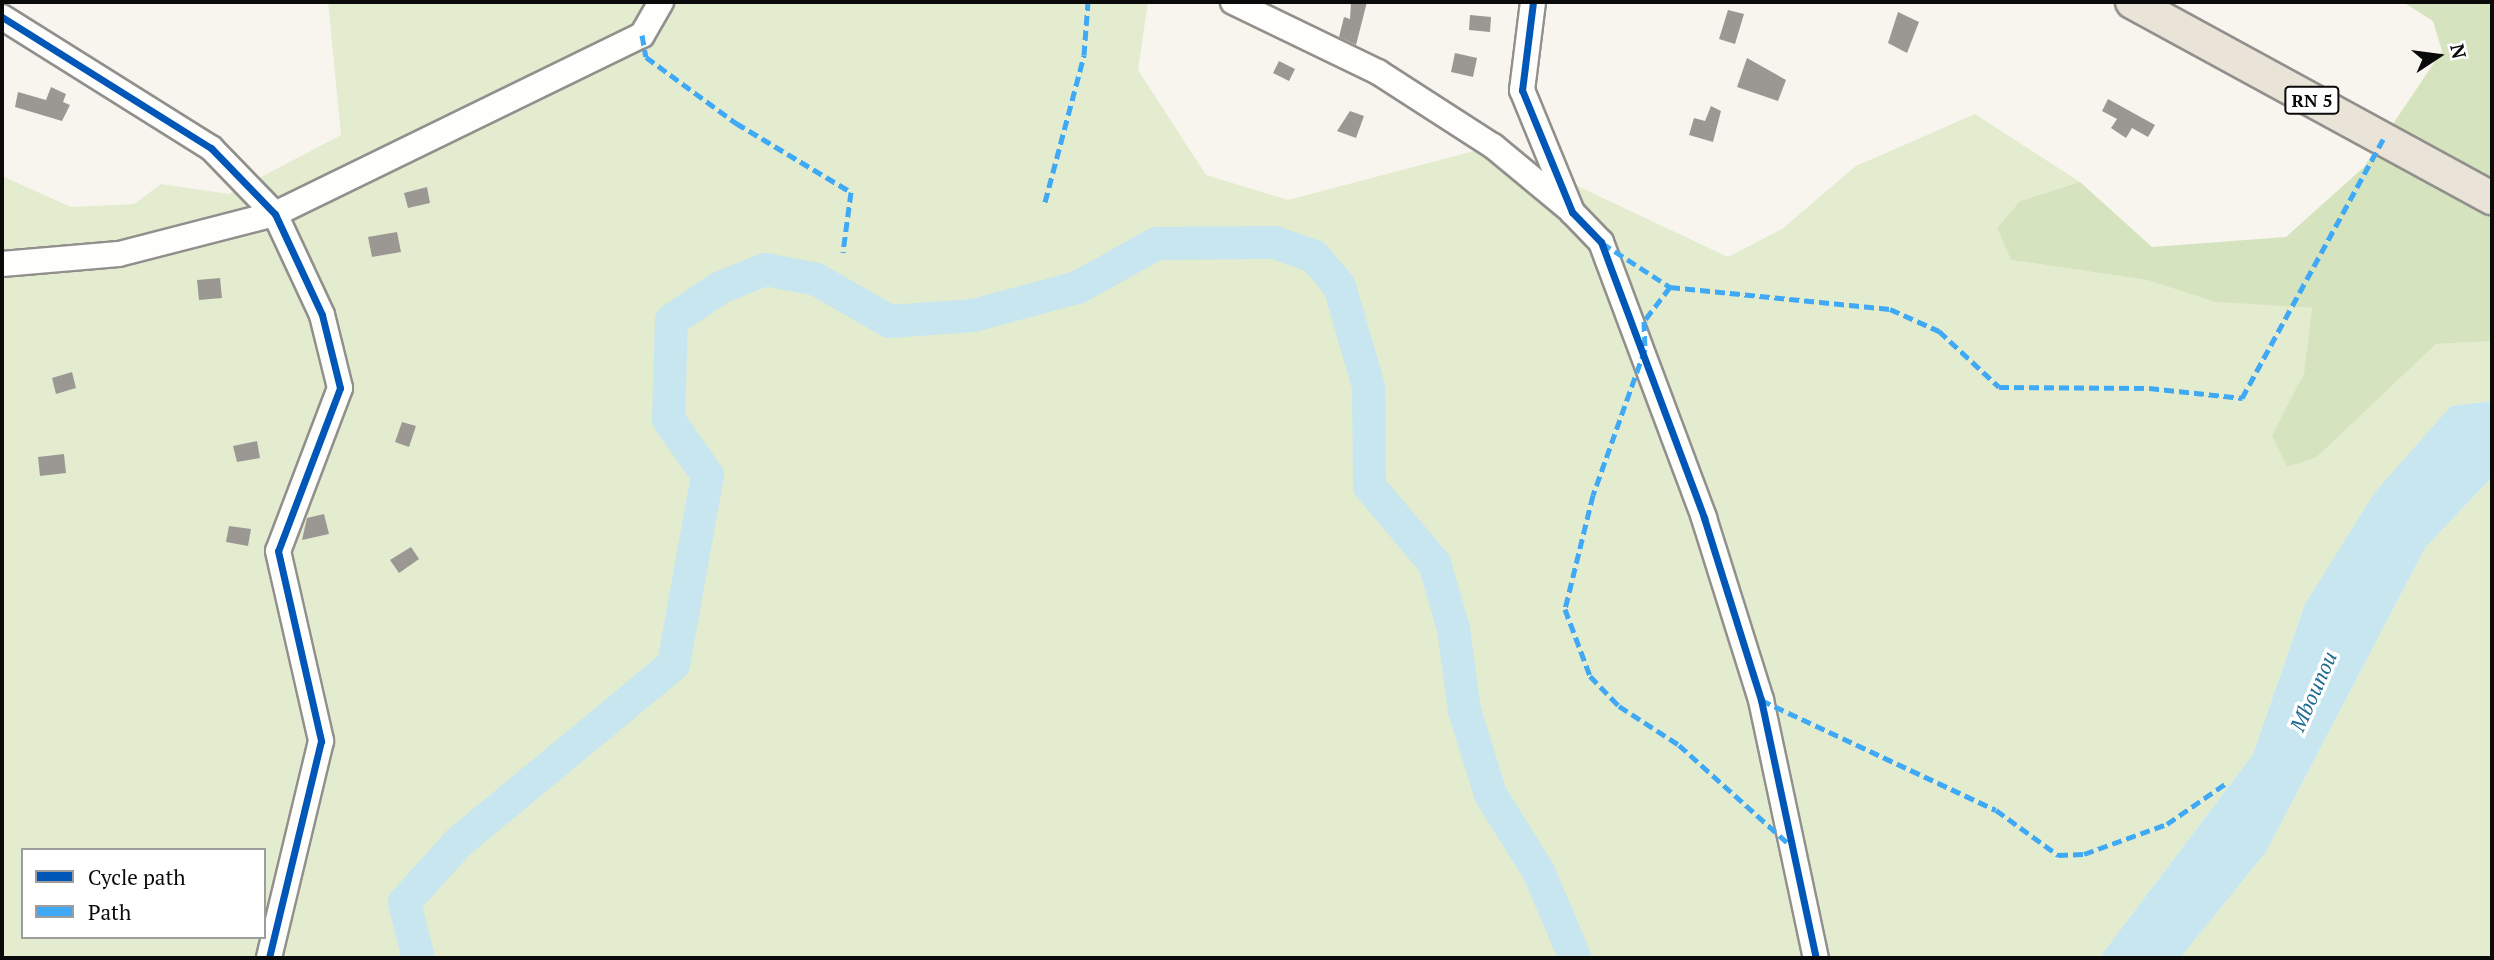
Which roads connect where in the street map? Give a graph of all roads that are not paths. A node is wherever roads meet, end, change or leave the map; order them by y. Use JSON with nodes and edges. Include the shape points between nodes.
{"nodes":[{"id":1,"x":661,"y":2,"type":"edge"},
{"id":2,"x":1233,"y":2,"type":"edge"},
{"id":3,"x":1533,"y":2,"type":"edge"},
{"id":4,"x":2132,"y":2,"type":"edge"},
{"id":5,"x":2,"y":17,"type":"edge"},
{"id":6,"x":2492,"y":198,"type":"edge"},
{"id":7,"x":1572,"y":212,"type":"junction"},
{"id":8,"x":275,"y":214,"type":"junction"},
{"id":9,"x":2,"y":264,"type":"edge"},
{"id":10,"x":268,"y":958,"type":"edge"},
{"id":11,"x":1816,"y":958,"type":"edge"}],
"edges":[{"from":1,"to":8,"type":"street","via":[[642,35]]},
{"from":2,"to":7,"type":"street","via":[[1378,72],[1493,146]]},
{"from":3,"to":7,"type":"street","via":[[1522,90]]},
{"from":4,"to":6,"type":"main road","number":"RN 5"},
{"from":5,"to":8,"type":"street","via":[[211,148]]},
{"from":7,"to":11,"type":"street","via":[[1601,242],[1704,517],[1760,699]]},
{"from":8,"to":9,"type":"street","via":[[119,254]]},
{"from":8,"to":10,"type":"street","via":[[321,315],[340,388],[278,551],[321,741]]}]}
